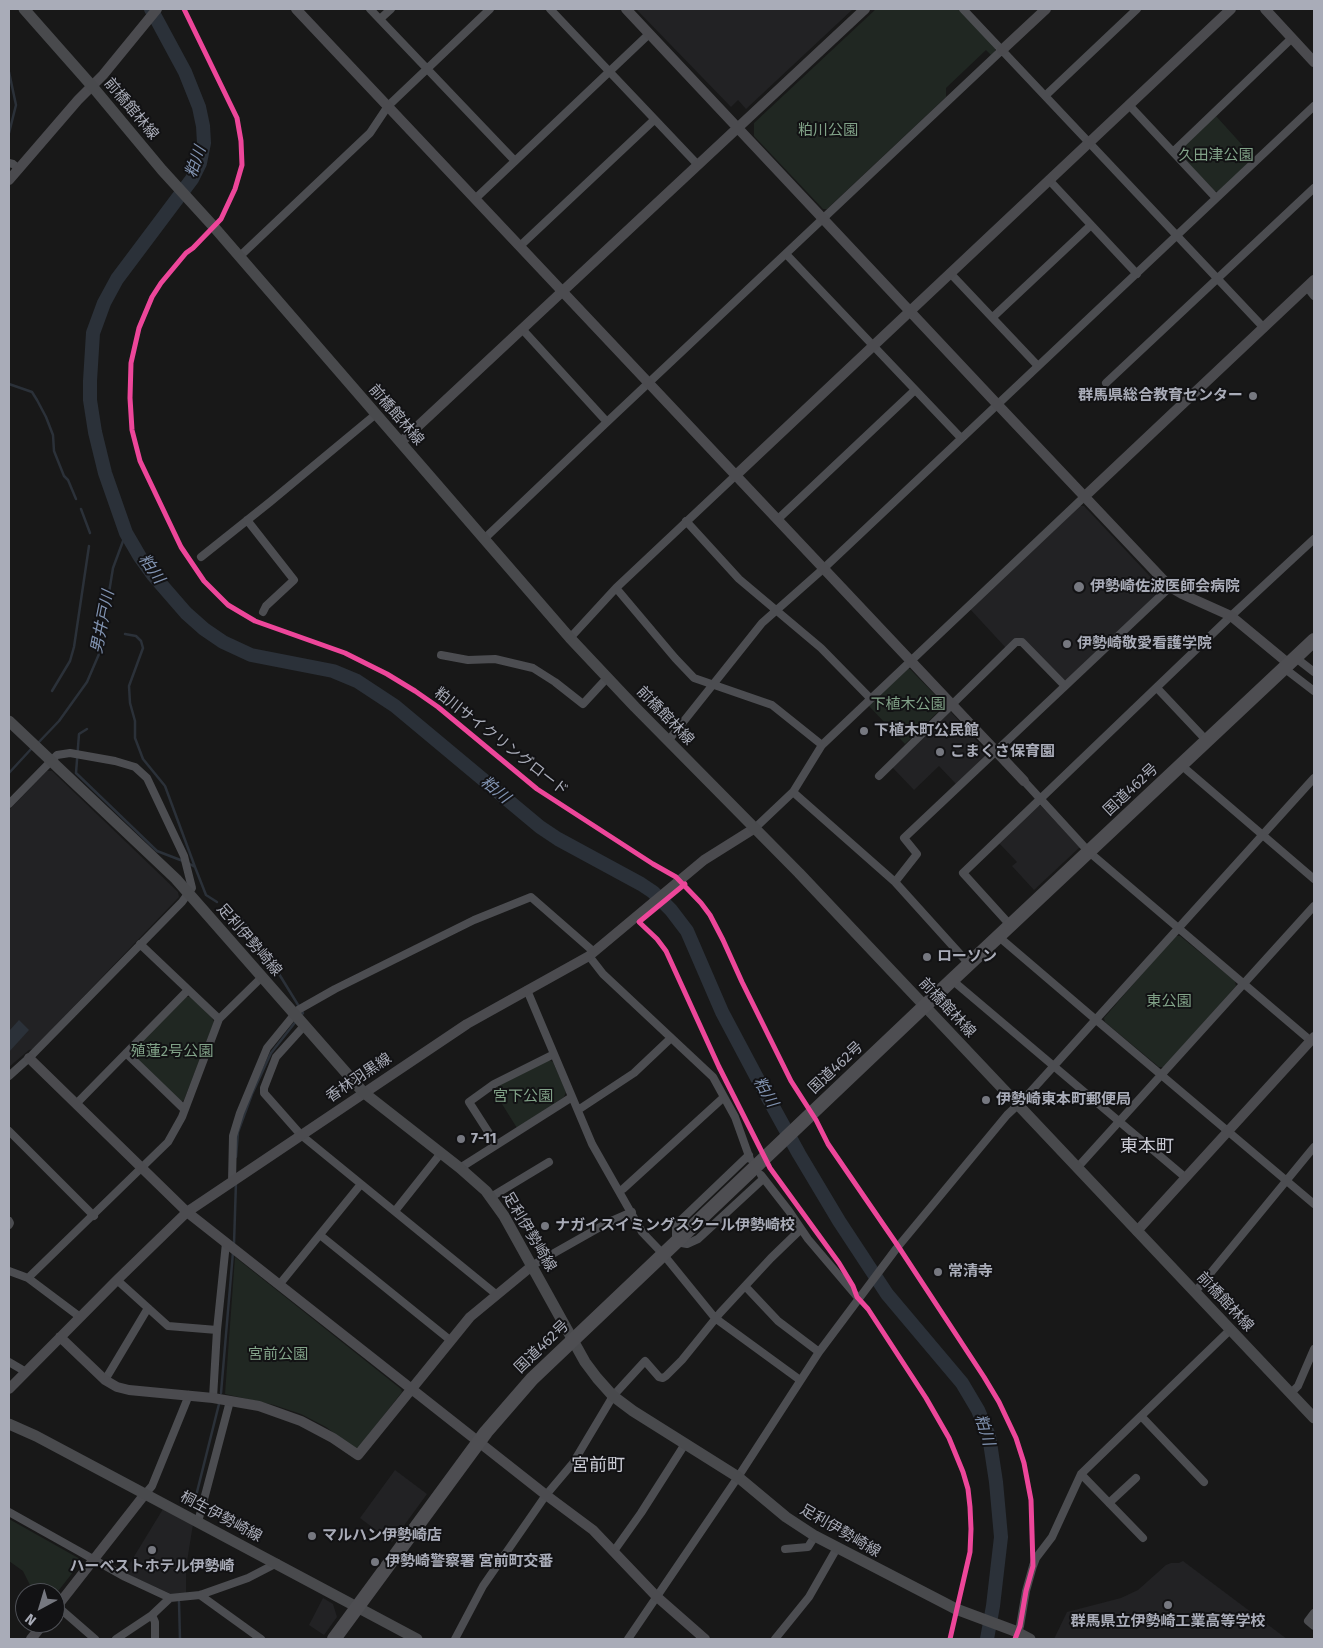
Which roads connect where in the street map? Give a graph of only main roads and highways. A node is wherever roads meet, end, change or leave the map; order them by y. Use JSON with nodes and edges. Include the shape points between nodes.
{"nodes":[{"id":1,"x":24,"y":9,"type":"edge"},
{"id":2,"x":1314,"y":640,"type":"edge"},
{"id":3,"x":9,"y":721,"type":"edge"},
{"id":4,"x":925,"y":1006,"type":"junction"},
{"id":5,"x":572,"y":1339,"type":"junction"},
{"id":6,"x":1314,"y":1418,"type":"edge"},
{"id":7,"x":9,"y":1424,"type":"edge"},
{"id":8,"x":357,"y":1608,"type":"junction"},
{"id":9,"x":334,"y":1639,"type":"edge"},
{"id":10,"x":416,"y":1639,"type":"edge"},
{"id":11,"x":1030,"y":1639,"type":"edge"}],
"edges":[{"from":1,"to":4,"type":"main road","name":"前橋館林線","via":[[570,638]]},
{"from":2,"to":4,"type":"highway","name":"国道462号"},
{"from":3,"to":5,"type":"main road","name":"足利伊勢崎線","via":[[160,863],[364,1092],[477,1182],[491,1197],[533,1265]]},
{"from":4,"to":5,"type":"highway","name":"国道462号"},
{"from":4,"to":6,"type":"main road","name":"前橋館林線"},
{"from":5,"to":8,"type":"highway","name":"国道462号","via":[[519,1393],[479,1442]]},
{"from":5,"to":11,"type":"main road","name":"足利伊勢崎線","via":[[591,1370],[613,1396],[738,1477],[786,1517],[815,1536],[959,1610]]},
{"from":7,"to":8,"type":"main road","name":"桐生伊勢崎線"},
{"from":8,"to":9,"type":"highway","name":"国道462号"},
{"from":8,"to":10,"type":"main road","name":"桐生伊勢崎線"}]}
